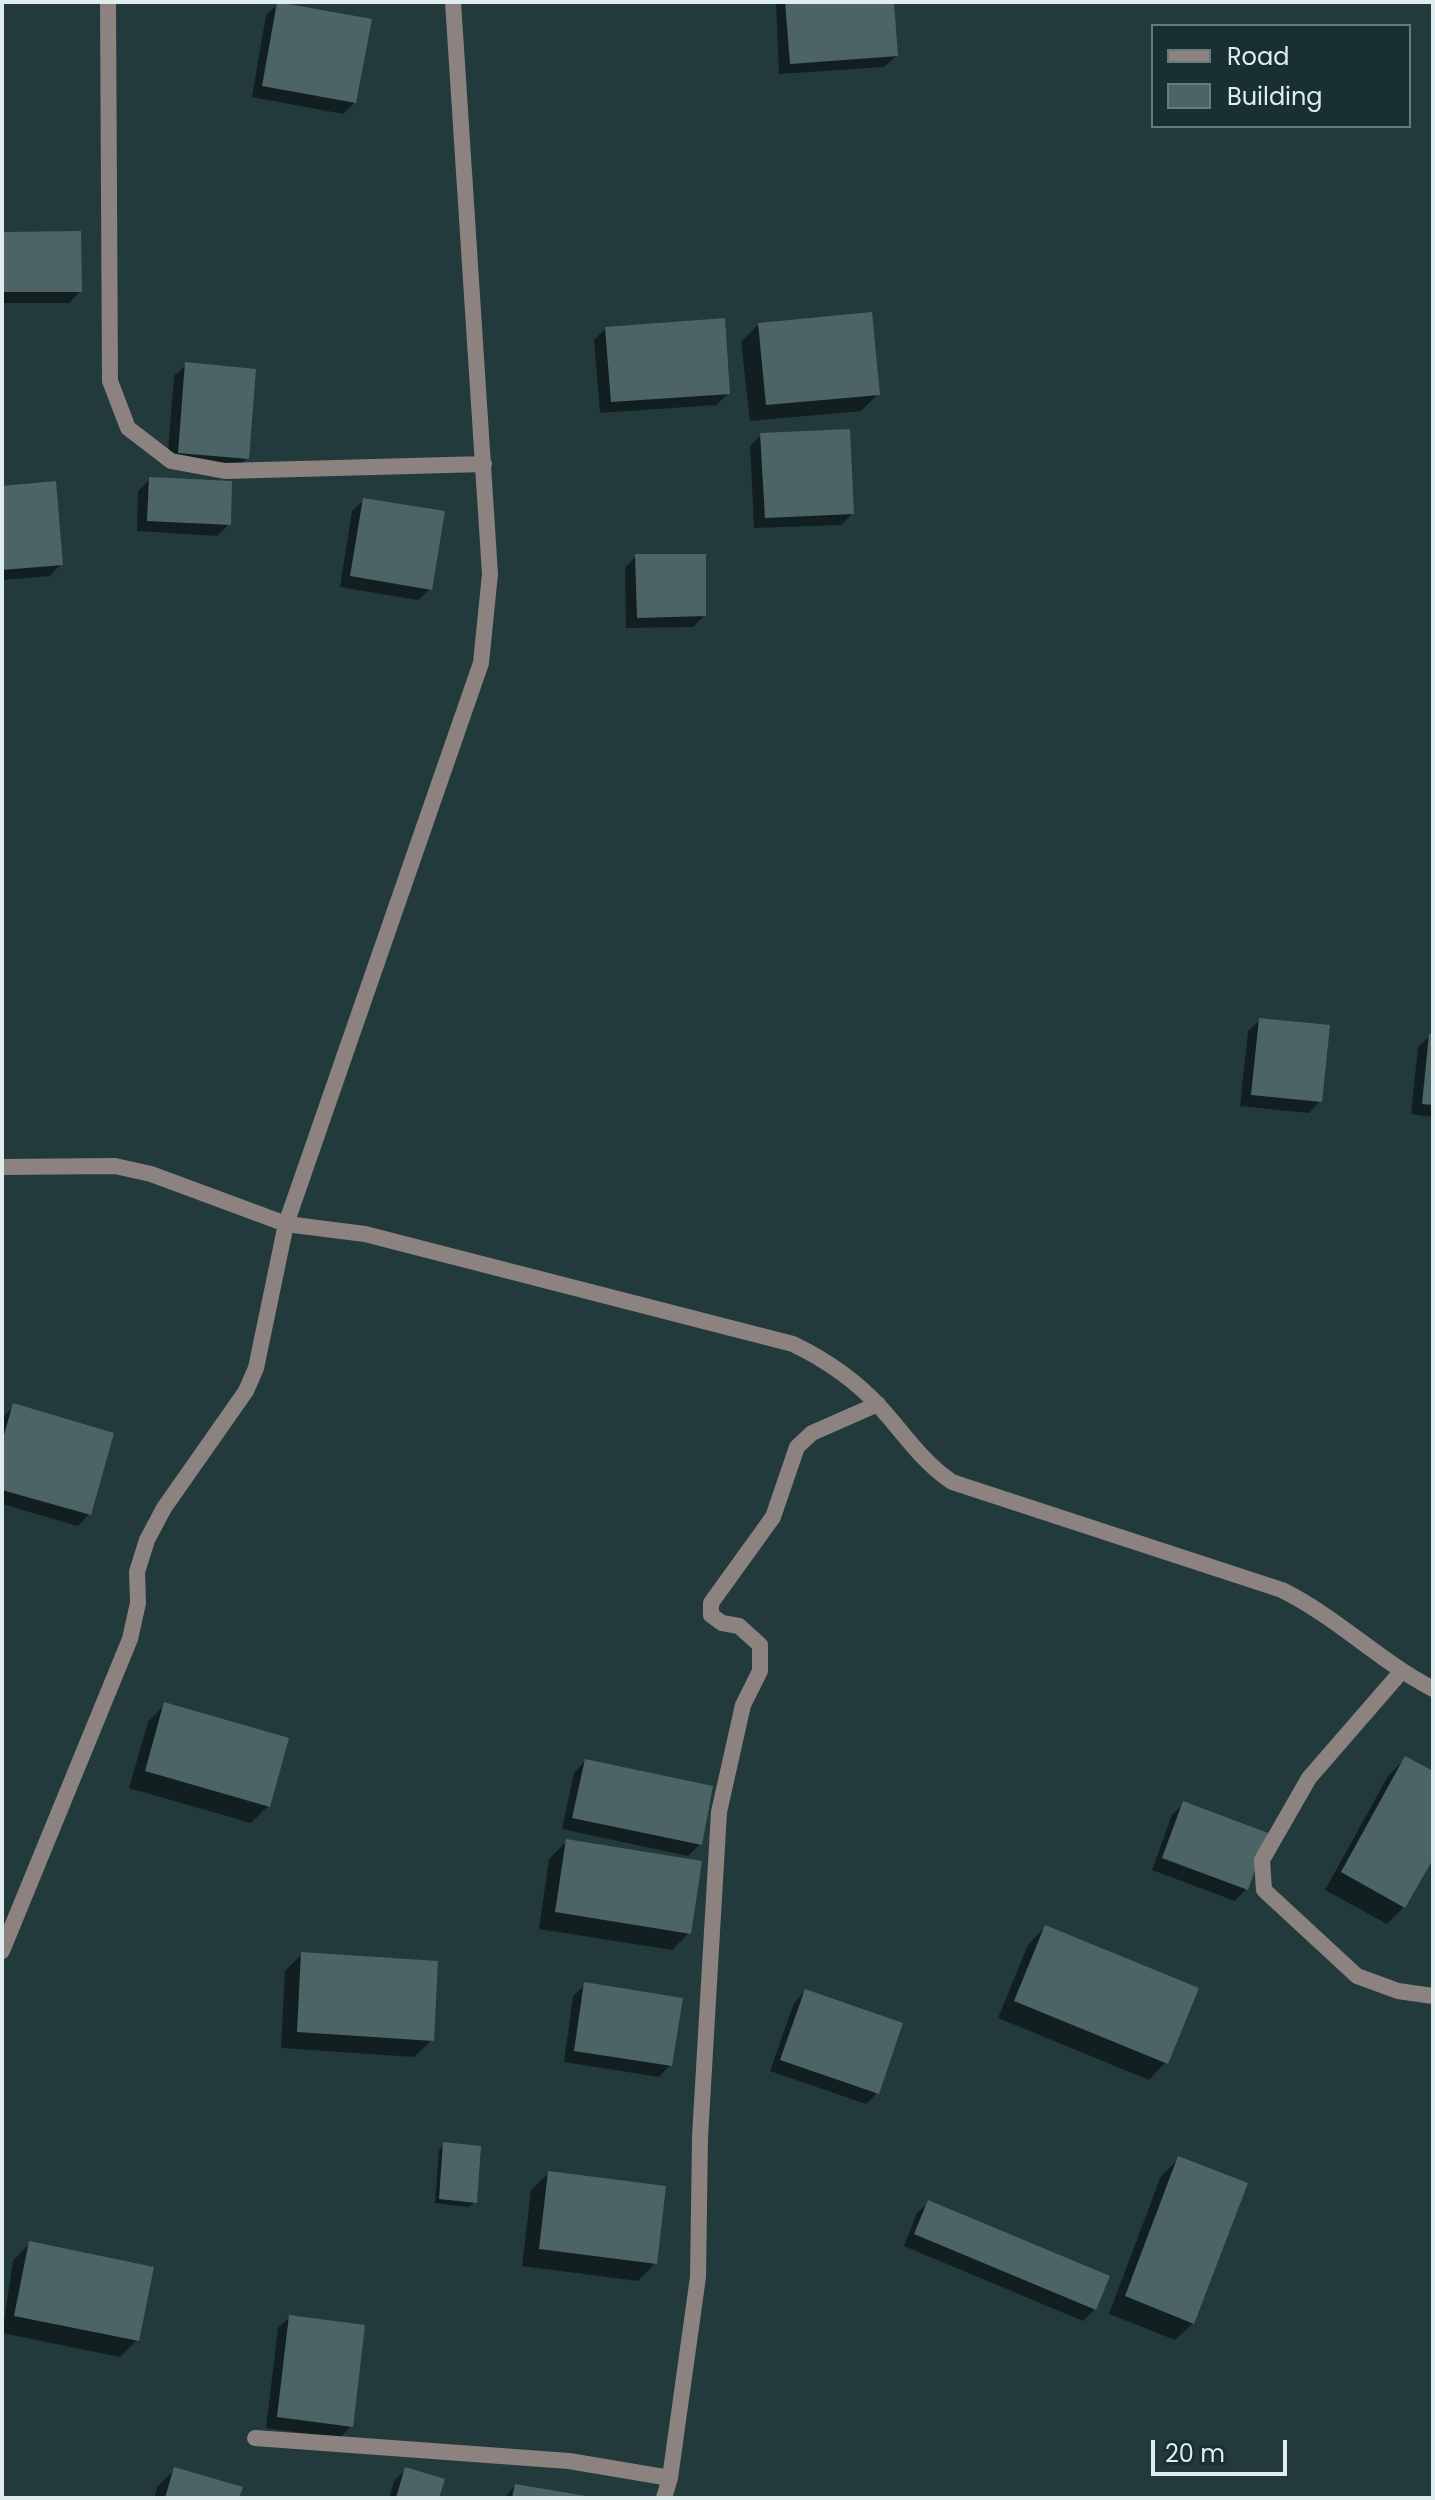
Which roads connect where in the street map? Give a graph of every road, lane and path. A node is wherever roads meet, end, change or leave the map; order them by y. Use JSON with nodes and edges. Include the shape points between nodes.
{"nodes":[{"id":1,"x":108,"y":2,"type":"edge"},
{"id":2,"x":453,"y":2,"type":"edge"},
{"id":3,"x":484,"y":464,"type":"junction"},
{"id":4,"x":2,"y":1167,"type":"edge"},
{"id":5,"x":286,"y":1224,"type":"junction"},
{"id":6,"x":878,"y":1404,"type":"junction"},
{"id":7,"x":1401,"y":1672,"type":"junction"},
{"id":8,"x":1433,"y":1689,"type":"edge"},
{"id":9,"x":2,"y":1951,"type":"edge"},
{"id":10,"x":1433,"y":1996,"type":"edge"},
{"id":11,"x":255,"y":2438,"type":"dead end"},
{"id":12,"x":670,"y":2478,"type":"junction"},
{"id":13,"x":664,"y":2498,"type":"edge"}],
"edges":[{"from":1,"to":3,"type":"street","via":[[110,381],[128,428],[171,461],[225,471]]},
{"from":2,"to":3,"type":"street"},
{"from":3,"to":5,"type":"street","via":[[490,574],[481,663]]},
{"from":4,"to":5,"type":"street","via":[[115,1166]]},
{"from":5,"to":6,"type":"street","via":[[365,1234],[793,1344],[821,1358]]},
{"from":5,"to":9,"type":"street","via":[[256,1368],[147,1540],[137,1572],[138,1603],[130,1639]]},
{"from":6,"to":7,"type":"street","via":[[927,1465],[952,1482],[1282,1590],[1321,1609]]},
{"from":6,"to":12,"type":"street","via":[[812,1433],[797,1447],[773,1517],[711,1603],[711,1615],[739,1626],[760,1645],[760,1671],[743,1705],[719,1812],[700,2137],[698,2277]]},
{"from":7,"to":8,"type":"street"},
{"from":7,"to":10,"type":"street","via":[[1309,1778],[1262,1860],[1261,1876],[1264,1890],[1357,1976],[1398,1991]]},
{"from":11,"to":12,"type":"street","via":[[569,2461]]},
{"from":12,"to":13,"type":"street"}]}
